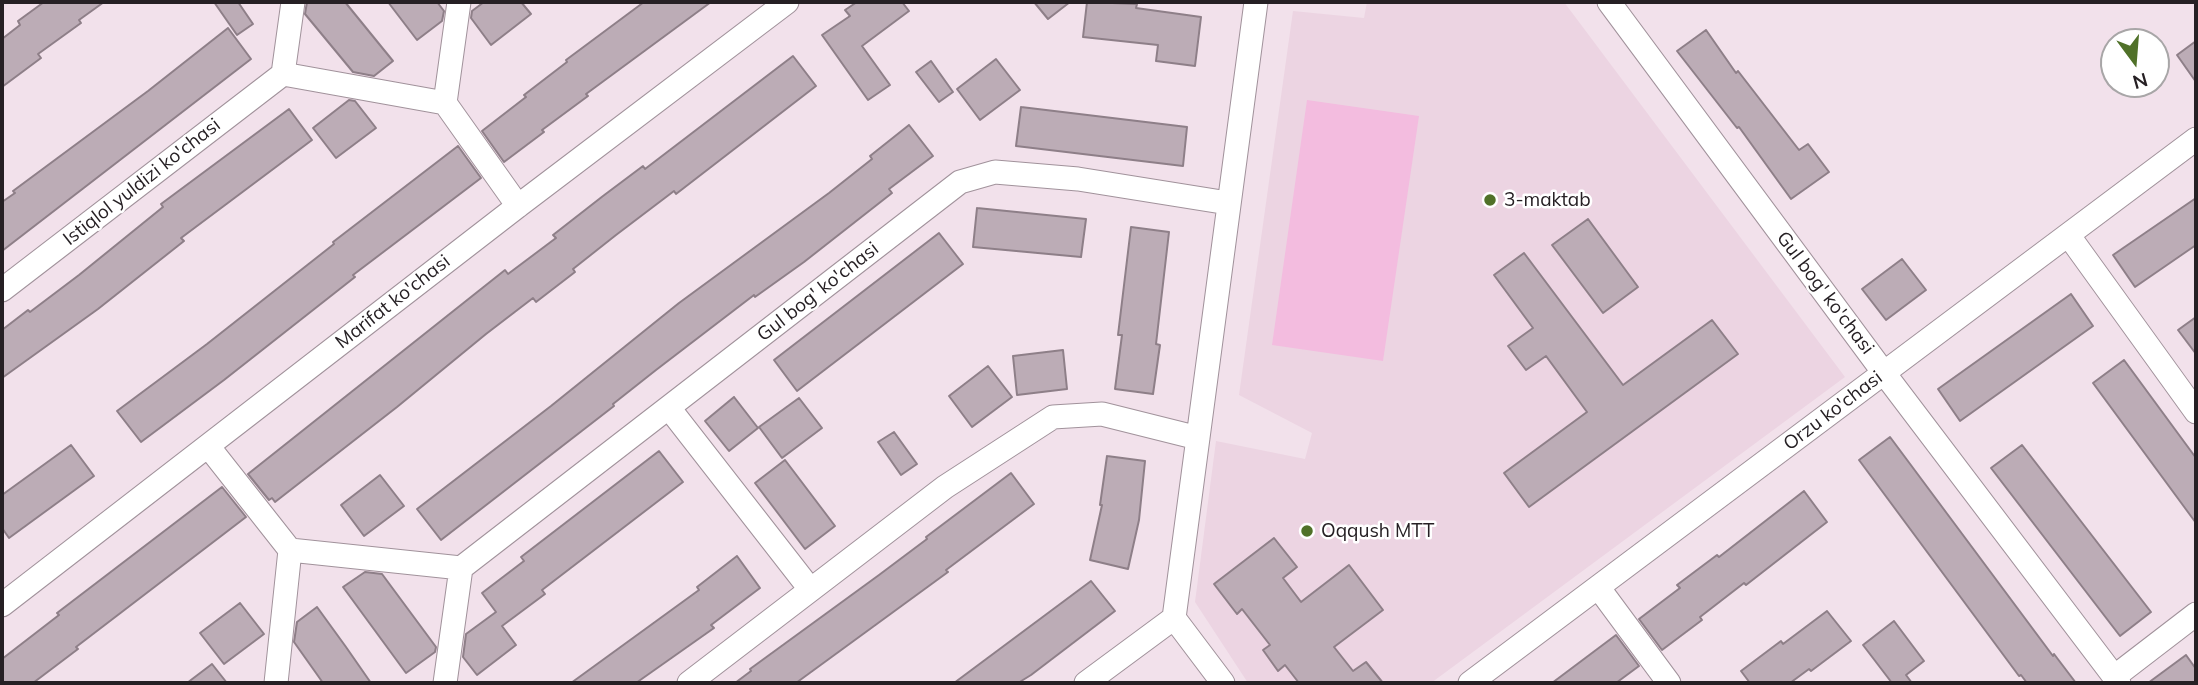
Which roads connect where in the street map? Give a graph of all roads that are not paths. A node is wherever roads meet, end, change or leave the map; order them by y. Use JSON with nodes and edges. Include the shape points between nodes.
{"nodes":[{"id":1,"x":293,"y":2,"type":"edge"},
{"id":2,"x":459,"y":2,"type":"edge"},
{"id":3,"x":787,"y":2,"type":"edge"},
{"id":4,"x":1256,"y":2,"type":"edge"},
{"id":5,"x":1609,"y":2,"type":"edge"},
{"id":6,"x":283,"y":74,"type":"junction"},
{"id":7,"x":445,"y":103,"type":"junction"},
{"id":8,"x":2196,"y":139,"type":"edge"},
{"id":9,"x":1228,"y":203,"type":"junction"},
{"id":10,"x":518,"y":206,"type":"junction"},
{"id":11,"x":2068,"y":236,"type":"junction"},
{"id":12,"x":2,"y":290,"type":"edge"},
{"id":13,"x":1884,"y":373,"type":"junction"},
{"id":14,"x":668,"y":408,"type":"junction"},
{"id":15,"x":2196,"y":412,"type":"edge"},
{"id":16,"x":1198,"y":438,"type":"junction"},
{"id":17,"x":208,"y":446,"type":"junction"},
{"id":18,"x":290,"y":550,"type":"junction"},
{"id":19,"x":461,"y":568,"type":"junction"},
{"id":20,"x":1598,"y":587,"type":"junction"},
{"id":21,"x":810,"y":590,"type":"junction"},
{"id":22,"x":2,"y":605,"type":"edge"},
{"id":23,"x":2196,"y":614,"type":"edge"},
{"id":24,"x":1174,"y":618,"type":"junction"},
{"id":25,"x":2116,"y":680,"type":"edge"},
{"id":26,"x":276,"y":683,"type":"edge"},
{"id":27,"x":445,"y":683,"type":"edge"},
{"id":28,"x":690,"y":683,"type":"edge"},
{"id":29,"x":1086,"y":683,"type":"edge"},
{"id":30,"x":1223,"y":683,"type":"edge"},
{"id":31,"x":1470,"y":683,"type":"edge"},
{"id":32,"x":1669,"y":683,"type":"edge"}],
"edges":[{"from":1,"to":6,"type":"street"},
{"from":2,"to":7,"type":"street"},
{"from":3,"to":10,"type":"street","name":"Marifat ko'chasi"},
{"from":4,"to":9,"type":"street"},
{"from":5,"to":13,"type":"street","name":"Gul bog' ko'chasi"},
{"from":6,"to":7,"type":"street"},
{"from":6,"to":12,"type":"street","name":"Istiqlol yuldizi ko'chasi"},
{"from":7,"to":10,"type":"street"},
{"from":8,"to":11,"type":"street","name":"Orzu ko'chasi"},
{"from":9,"to":14,"type":"street","name":"Gul bog' ko'chasi","via":[[1078,179],[995,172],[960,182]]},
{"from":9,"to":16,"type":"street"},
{"from":10,"to":17,"type":"street","name":"Marifat ko'chasi"},
{"from":11,"to":13,"type":"street","name":"Orzu ko'chasi"},
{"from":11,"to":15,"type":"street"},
{"from":13,"to":20,"type":"street","name":"Orzu ko'chasi"},
{"from":13,"to":25,"type":"street","name":"Gul bog' ko'chasi"},
{"from":14,"to":19,"type":"street","name":"Gul bog' ko'chasi"},
{"from":14,"to":21,"type":"street"},
{"from":16,"to":21,"type":"street","via":[[1102,414],[1053,417],[945,487]]},
{"from":16,"to":24,"type":"street"},
{"from":17,"to":18,"type":"street"},
{"from":17,"to":22,"type":"street","name":"Marifat ko'chasi"},
{"from":18,"to":19,"type":"street"},
{"from":18,"to":26,"type":"street"},
{"from":19,"to":27,"type":"street"},
{"from":20,"to":31,"type":"street","name":"Orzu ko'chasi"},
{"from":20,"to":32,"type":"street"},
{"from":21,"to":28,"type":"street"},
{"from":23,"to":25,"type":"street"},
{"from":24,"to":29,"type":"street"},
{"from":24,"to":30,"type":"street"}]}
